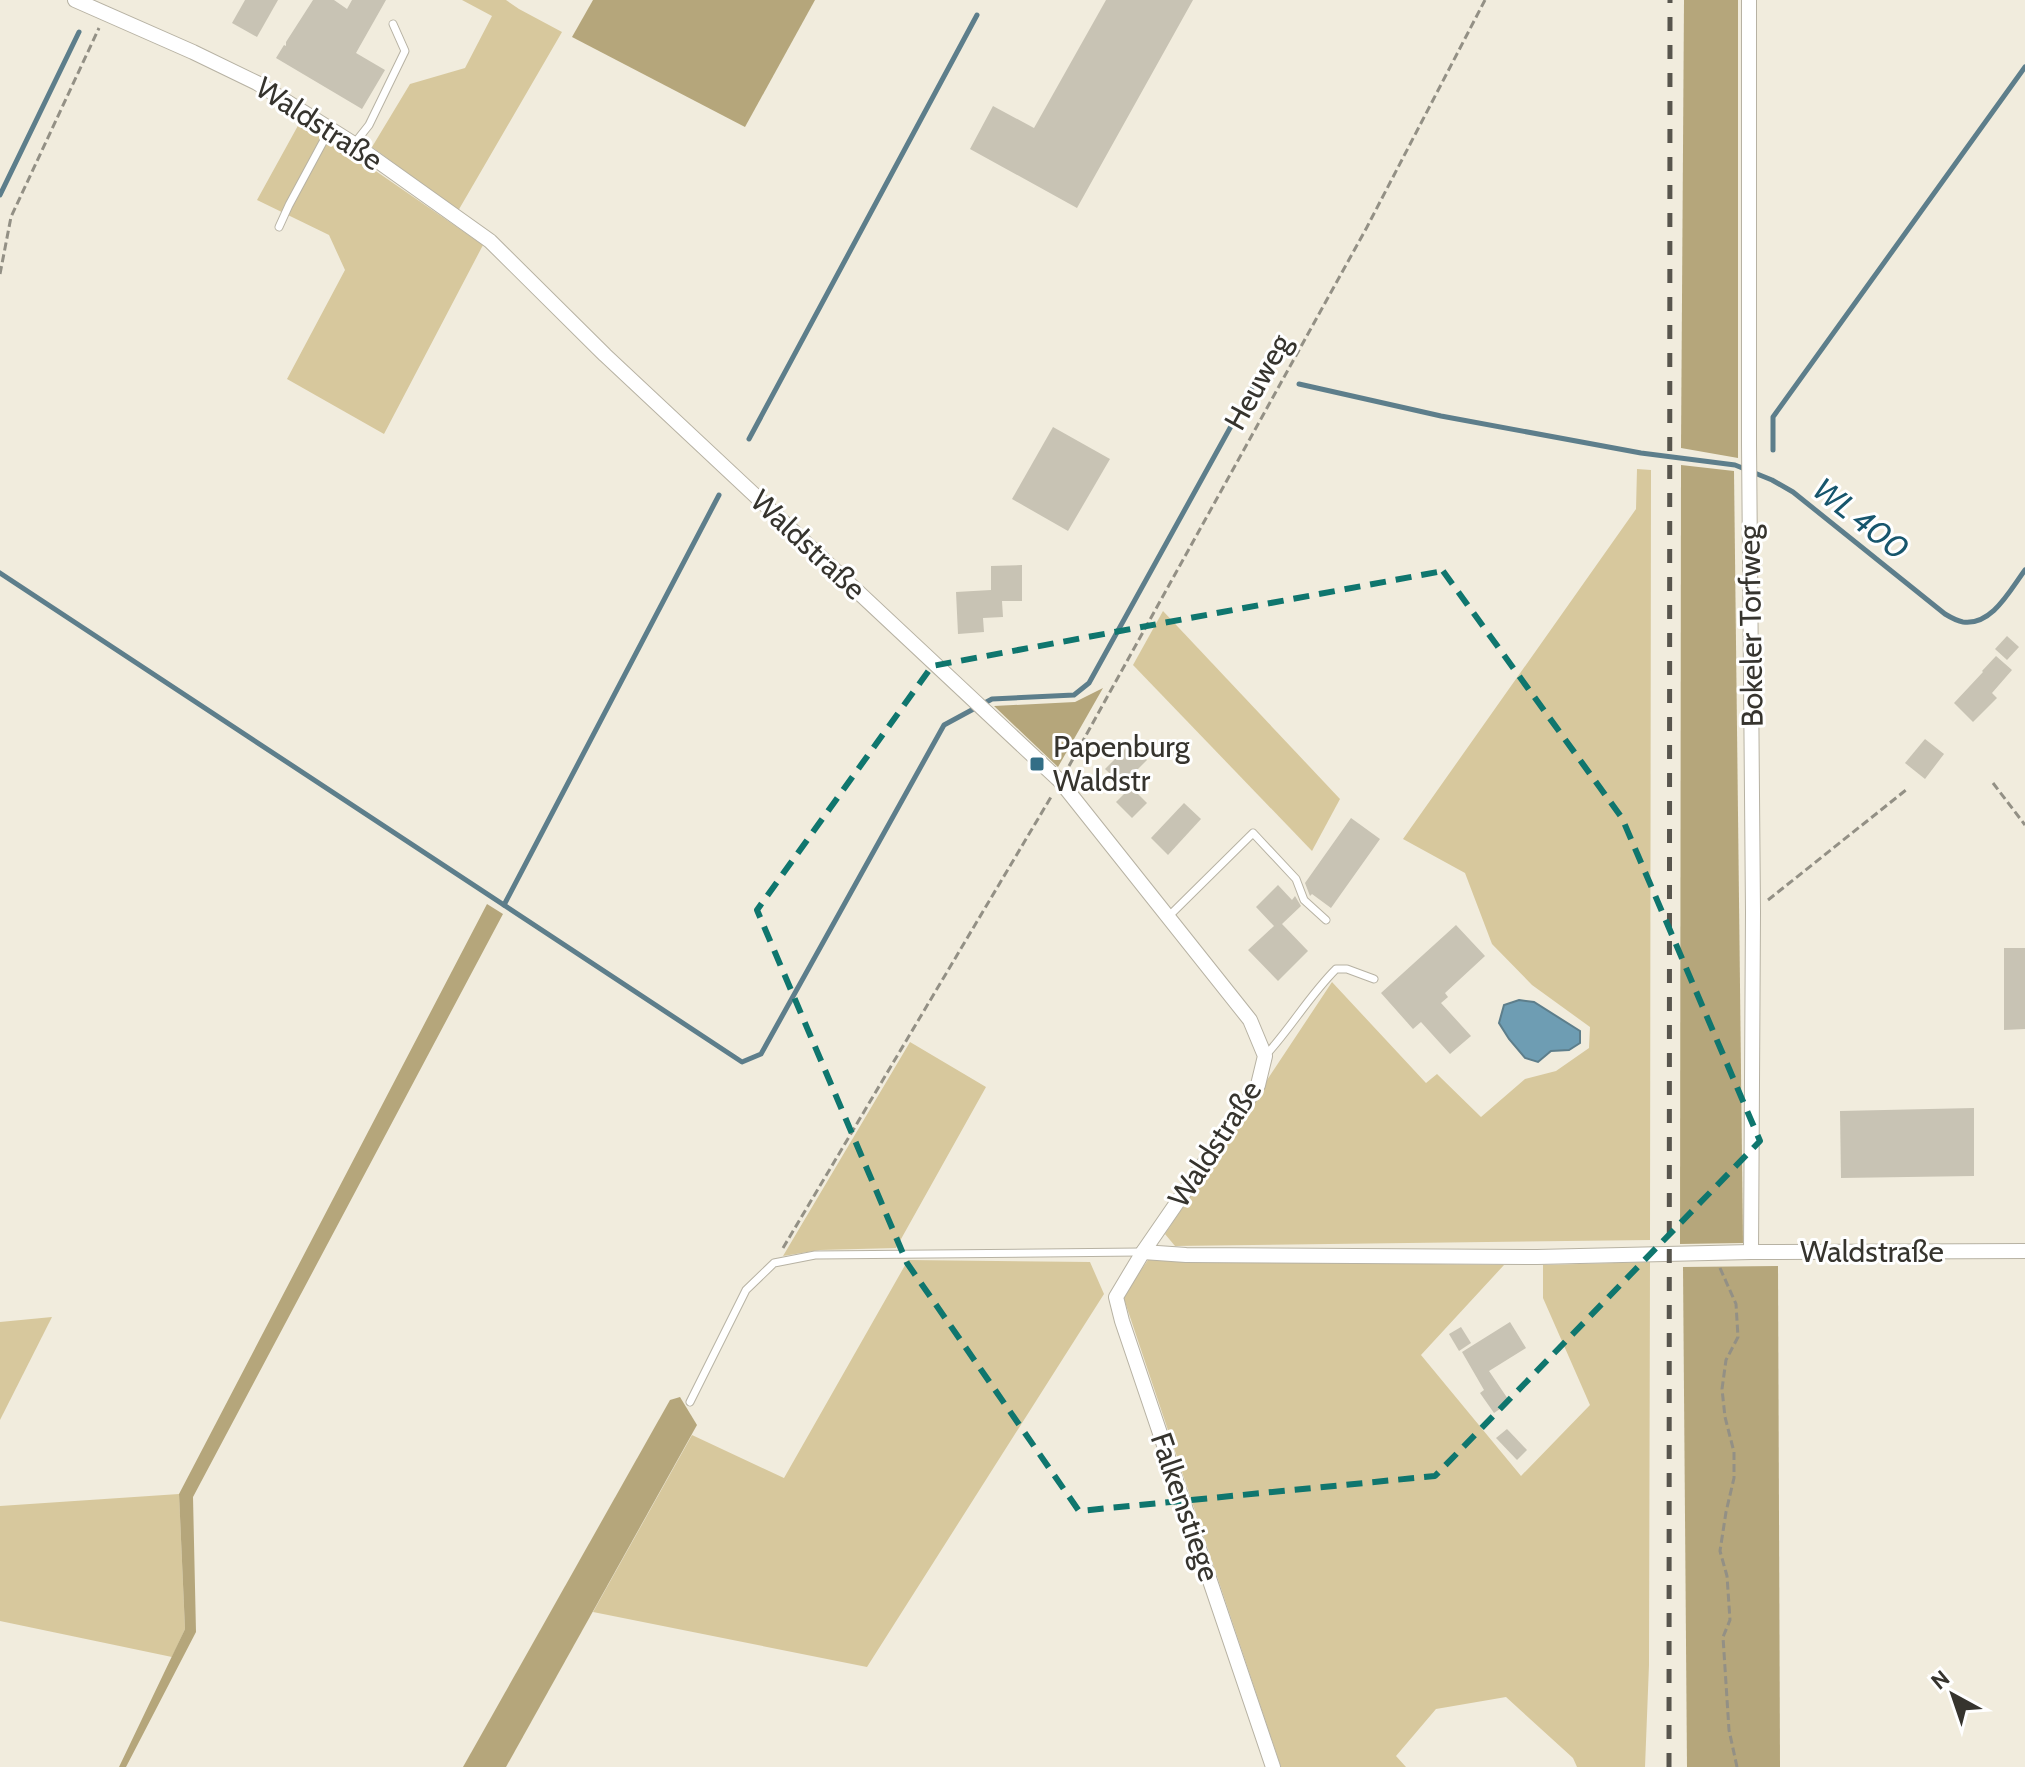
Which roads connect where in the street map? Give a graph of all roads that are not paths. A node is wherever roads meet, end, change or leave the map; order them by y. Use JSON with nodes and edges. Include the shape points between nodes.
{"nodes":[{"id":1,"x":75,"y":0,"type":"edge"},
{"id":2,"x":1749,"y":0,"type":"edge"},
{"id":3,"x":393,"y":24,"type":"dead end"},
{"id":4,"x":330,"y":129,"type":"junction"},
{"id":5,"x":354,"y":144,"type":"junction"},
{"id":6,"x":279,"y":227,"type":"dead end"},
{"id":7,"x":1168,"y":917,"type":"junction"},
{"id":8,"x":1326,"y":920,"type":"dead end"},
{"id":9,"x":1374,"y":979,"type":"dead end"},
{"id":10,"x":1265,"y":1056,"type":"junction"},
{"id":11,"x":2025,"y":1251,"type":"edge"},
{"id":12,"x":1143,"y":1252,"type":"junction"},
{"id":13,"x":1751,"y":1252,"type":"junction"},
{"id":14,"x":690,"y":1402,"type":"dead end"},
{"id":15,"x":1273,"y":1767,"type":"edge"}],
"edges":[{"from":1,"to":4,"type":"street","name":"Waldstraße","via":[[257,83]]},
{"from":2,"to":13,"type":"street","name":"Bokeler Torfweg"},
{"from":3,"to":5,"type":"lane","via":[[405,51],[369,125]]},
{"from":4,"to":5,"type":"street","name":"Waldstraße"},
{"from":4,"to":6,"type":"lane"},
{"from":5,"to":7,"type":"street","name":"Waldstraße","via":[[490,241],[1060,781]]},
{"from":7,"to":8,"type":"lane","via":[[1253,833]]},
{"from":7,"to":10,"type":"street","name":"Waldstraße","via":[[1250,1020]]},
{"from":9,"to":10,"type":"lane","via":[[1336,969]]},
{"from":10,"to":12,"type":"street","name":"Waldstraße","via":[[1258,1085]]},
{"from":11,"to":13,"type":"street","name":"Waldstraße"},
{"from":12,"to":13,"type":"street","name":"Waldstraße","via":[[1505,1257]]},
{"from":12,"to":14,"type":"lane","name":"Waldstraße","via":[[815,1255],[774,1263],[746,1290]]},
{"from":12,"to":15,"type":"street","name":"Falkenstiege","via":[[1116,1297]]}]}
